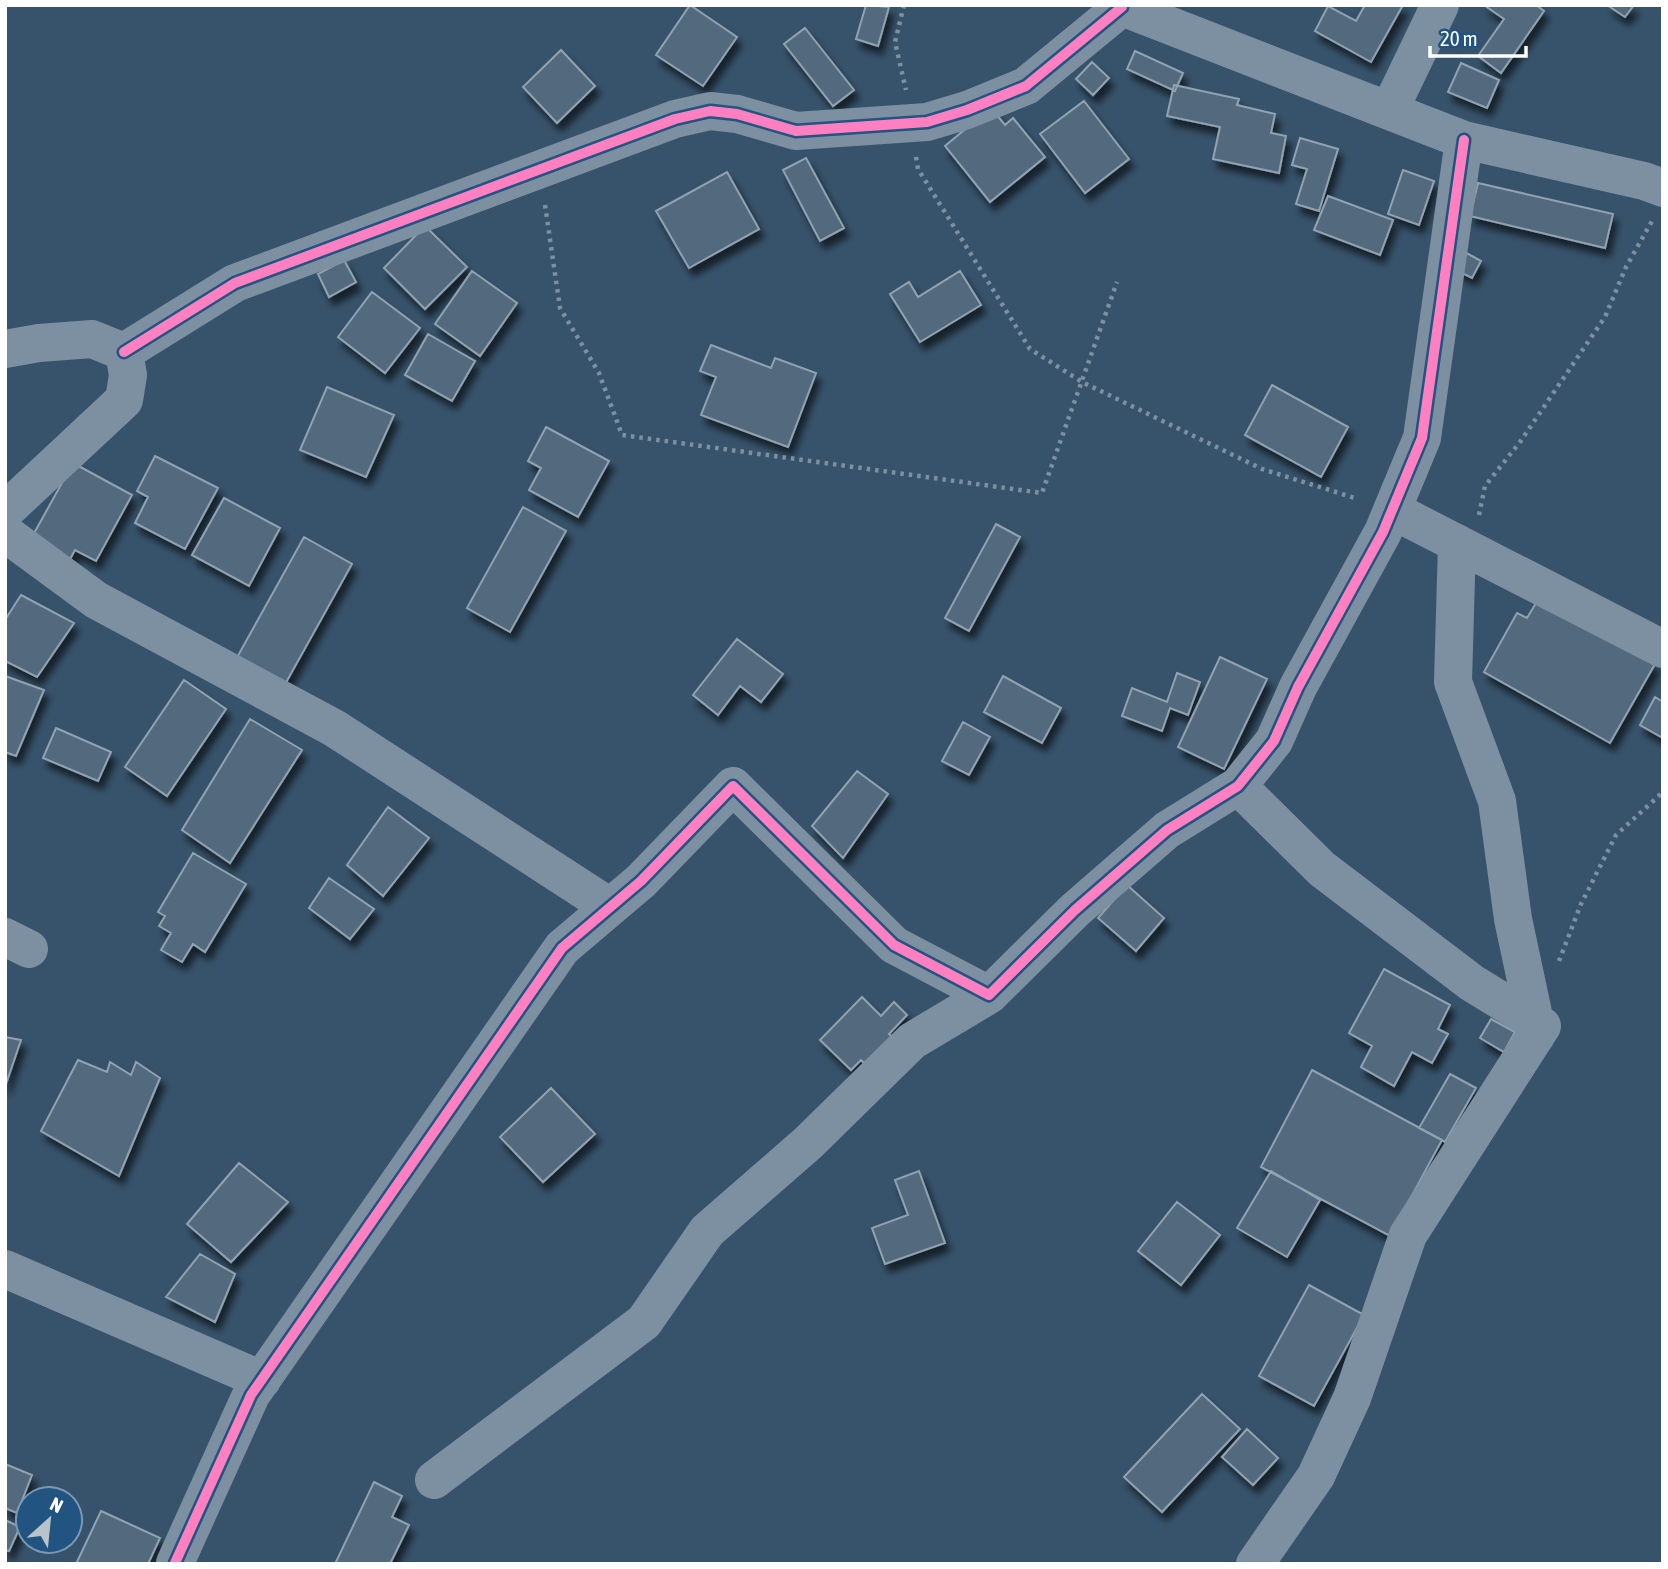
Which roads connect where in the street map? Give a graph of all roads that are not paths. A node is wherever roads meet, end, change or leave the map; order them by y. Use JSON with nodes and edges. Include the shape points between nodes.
{"nodes":[{"id":1,"x":1440,"y":5,"type":"edge"},
{"id":2,"x":1119,"y":6,"type":"edge"},
{"id":3,"x":1389,"y":111,"type":"junction"},
{"id":4,"x":1464,"y":140,"type":"junction"},
{"id":5,"x":1656,"y":191,"type":"edge"},
{"id":6,"x":5,"y":349,"type":"edge"},
{"id":7,"x":124,"y":352,"type":"junction"},
{"id":8,"x":1392,"y":510,"type":"junction"},
{"id":9,"x":5,"y":511,"type":"edge"},
{"id":10,"x":5,"y":533,"type":"edge"},
{"id":11,"x":1465,"y":547,"type":"junction"},
{"id":12,"x":1663,"y":649,"type":"edge"},
{"id":13,"x":1238,"y":786,"type":"junction"},
{"id":14,"x":610,"y":907,"type":"junction"},
{"id":15,"x":989,"y":995,"type":"junction"},
{"id":16,"x":1535,"y":1029,"type":"junction"},
{"id":17,"x":5,"y":1269,"type":"edge"},
{"id":18,"x":262,"y":1380,"type":"junction"},
{"id":19,"x":434,"y":1480,"type":"dead end"},
{"id":20,"x":175,"y":1563,"type":"edge"},
{"id":21,"x":1255,"y":1564,"type":"edge"}],
"edges":[{"from":1,"to":3,"type":"street"},
{"from":2,"to":3,"type":"street"},
{"from":2,"to":7,"type":"street","via":[[1026,86],[967,110],[927,122],[796,131],[710,111],[675,119],[234,283]]},
{"from":3,"to":4,"type":"street"},
{"from":4,"to":5,"type":"street"},
{"from":4,"to":8,"type":"street","via":[[1422,438]]},
{"from":6,"to":7,"type":"street","via":[[92,339]]},
{"from":7,"to":9,"type":"street","via":[[128,375],[124,400]]},
{"from":8,"to":11,"type":"street"},
{"from":8,"to":13,"type":"street","via":[[1274,741]]},
{"from":10,"to":14,"type":"street","via":[[96,600],[334,728]]},
{"from":11,"to":12,"type":"street"},
{"from":11,"to":16,"type":"street","via":[[1453,682],[1497,802],[1513,919]]},
{"from":13,"to":15,"type":"street","via":[[1167,830]]},
{"from":13,"to":16,"type":"street","via":[[1322,869]]},
{"from":14,"to":15,"type":"street","via":[[642,881],[733,786],[894,945]]},
{"from":14,"to":18,"type":"street","via":[[562,948]]},
{"from":15,"to":19,"type":"street","via":[[912,1041],[808,1143],[706,1231],[644,1322]]},
{"from":16,"to":21,"type":"street","via":[[1408,1235],[1352,1398],[1316,1476]]},
{"from":17,"to":18,"type":"street"},
{"from":18,"to":20,"type":"street"}]}
